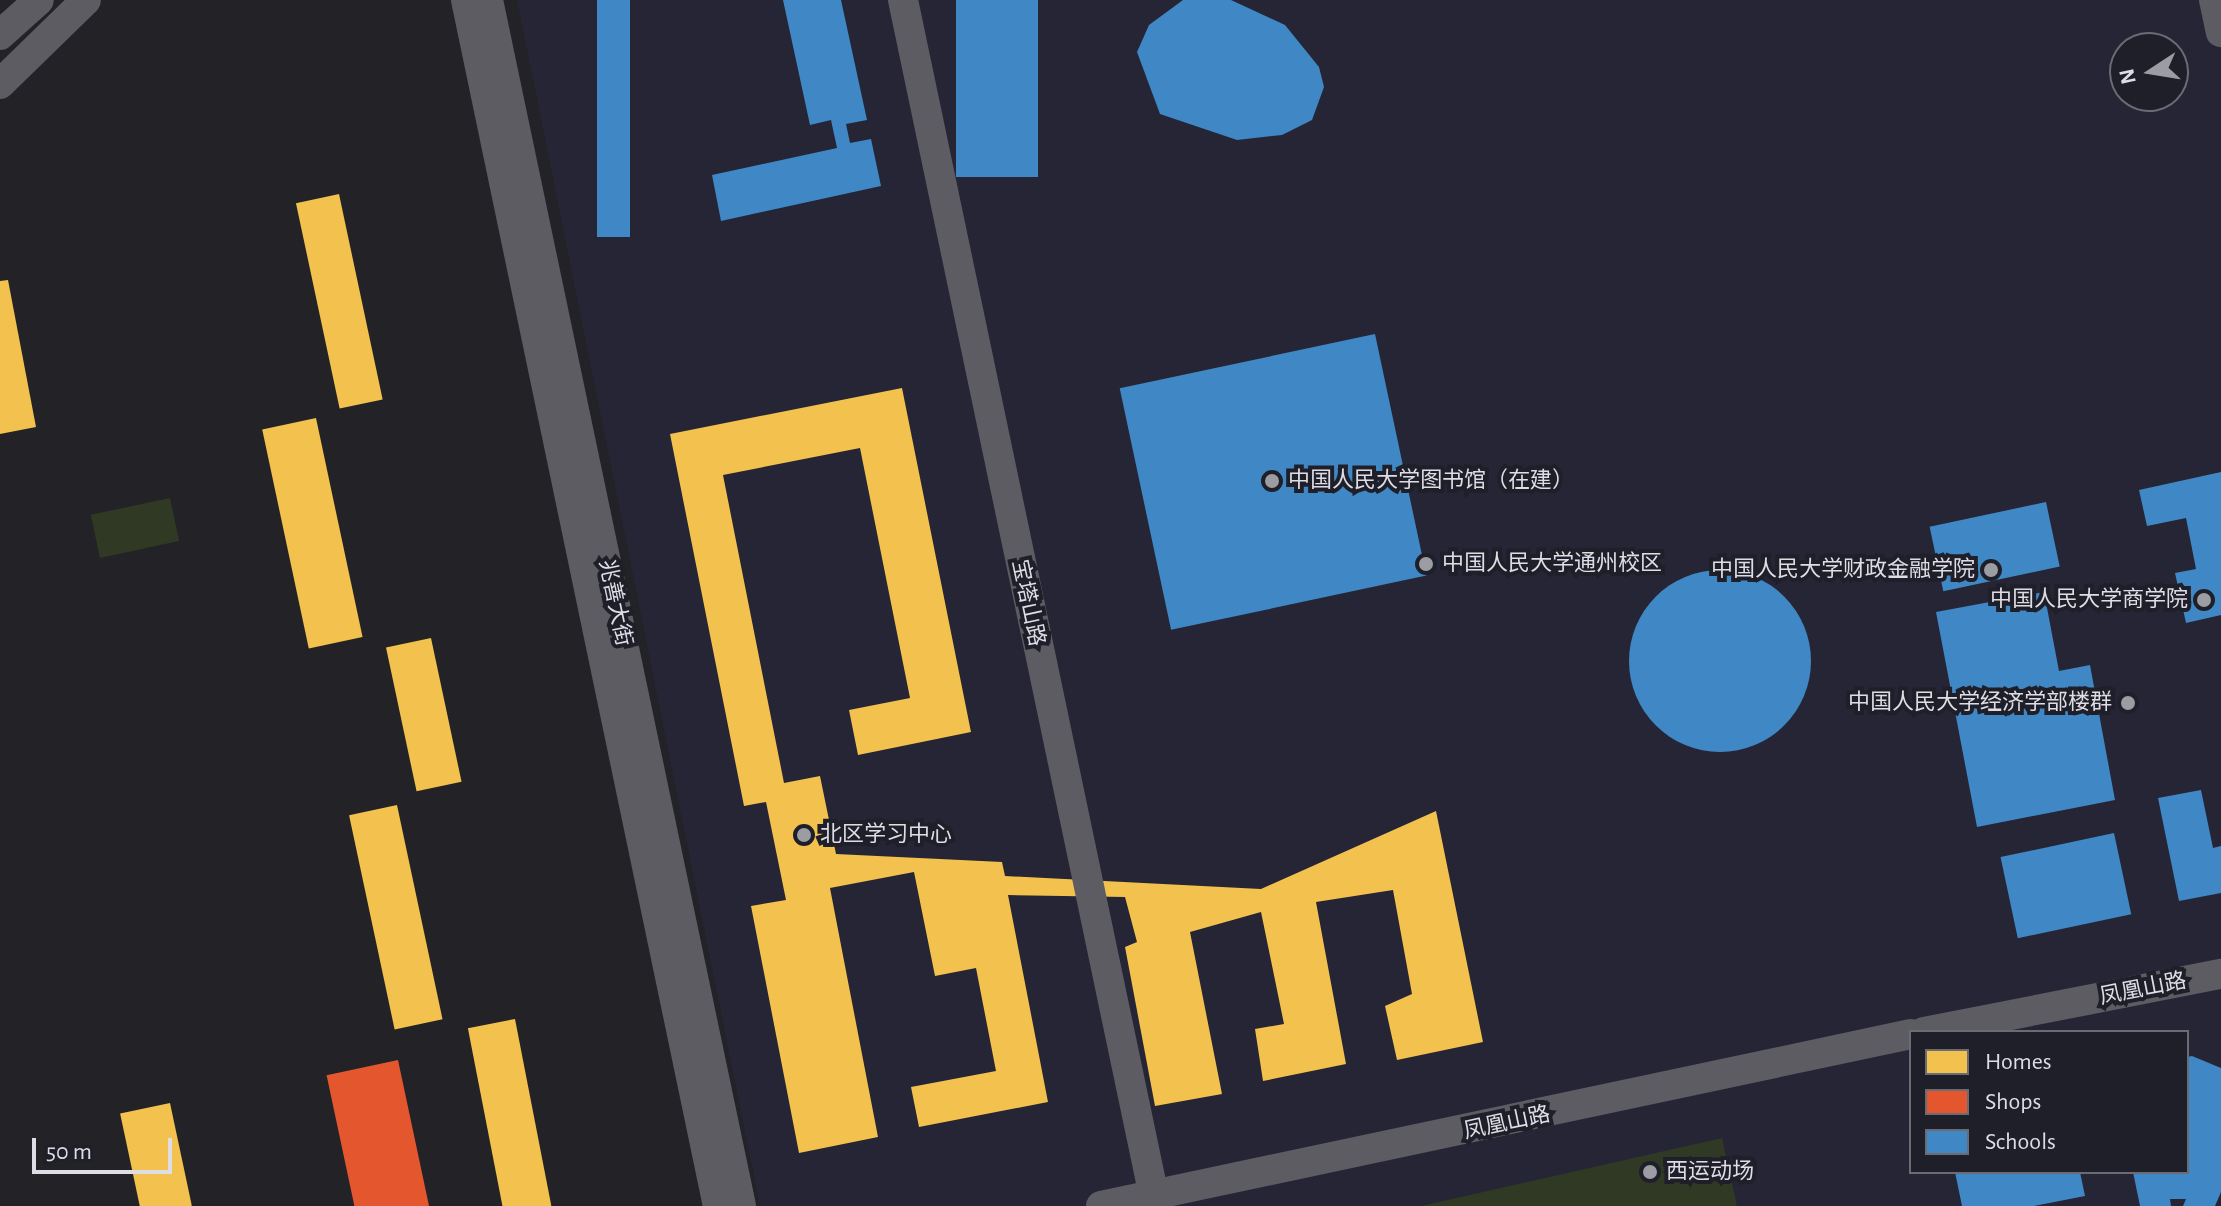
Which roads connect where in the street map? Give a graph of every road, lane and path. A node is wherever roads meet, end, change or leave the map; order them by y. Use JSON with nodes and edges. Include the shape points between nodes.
{"nodes":[{"id":1,"x":39,"y":0,"type":"edge"},
{"id":2,"x":86,"y":0,"type":"edge"},
{"id":3,"x":466,"y":0,"type":"edge"},
{"id":4,"x":488,"y":0,"type":"edge"},
{"id":5,"x":903,"y":0,"type":"edge"},
{"id":6,"x":2214,"y":0,"type":"edge"},
{"id":7,"x":2221,"y":32,"type":"edge"},
{"id":8,"x":0,"y":35,"type":"edge"},
{"id":9,"x":0,"y":84,"type":"edge"},
{"id":10,"x":2221,"y":974,"type":"edge"},
{"id":11,"x":1934,"y":1030,"type":"edge"},
{"id":12,"x":1909,"y":1034,"type":"edge"},
{"id":13,"x":1155,"y":1200,"type":"edge"},
{"id":14,"x":718,"y":1206,"type":"edge"},
{"id":15,"x":741,"y":1206,"type":"edge"},
{"id":16,"x":1101,"y":1206,"type":"edge"}],
"edges":[{"from":1,"to":8,"type":"main road"},
{"from":2,"to":9,"type":"main road"},
{"from":3,"to":14,"type":"main road","name":"兆善大街"},
{"from":4,"to":15,"type":"main road","name":"兆善大街"},
{"from":5,"to":13,"type":"main road","name":"宝塔山路"},
{"from":6,"to":7,"type":"main road"},
{"from":10,"to":11,"type":"main road","name":"凤凰山路"},
{"from":12,"to":13,"type":"main road","name":"凤凰山路"},
{"from":13,"to":16,"type":"main road","name":"凤凰山路"}]}
